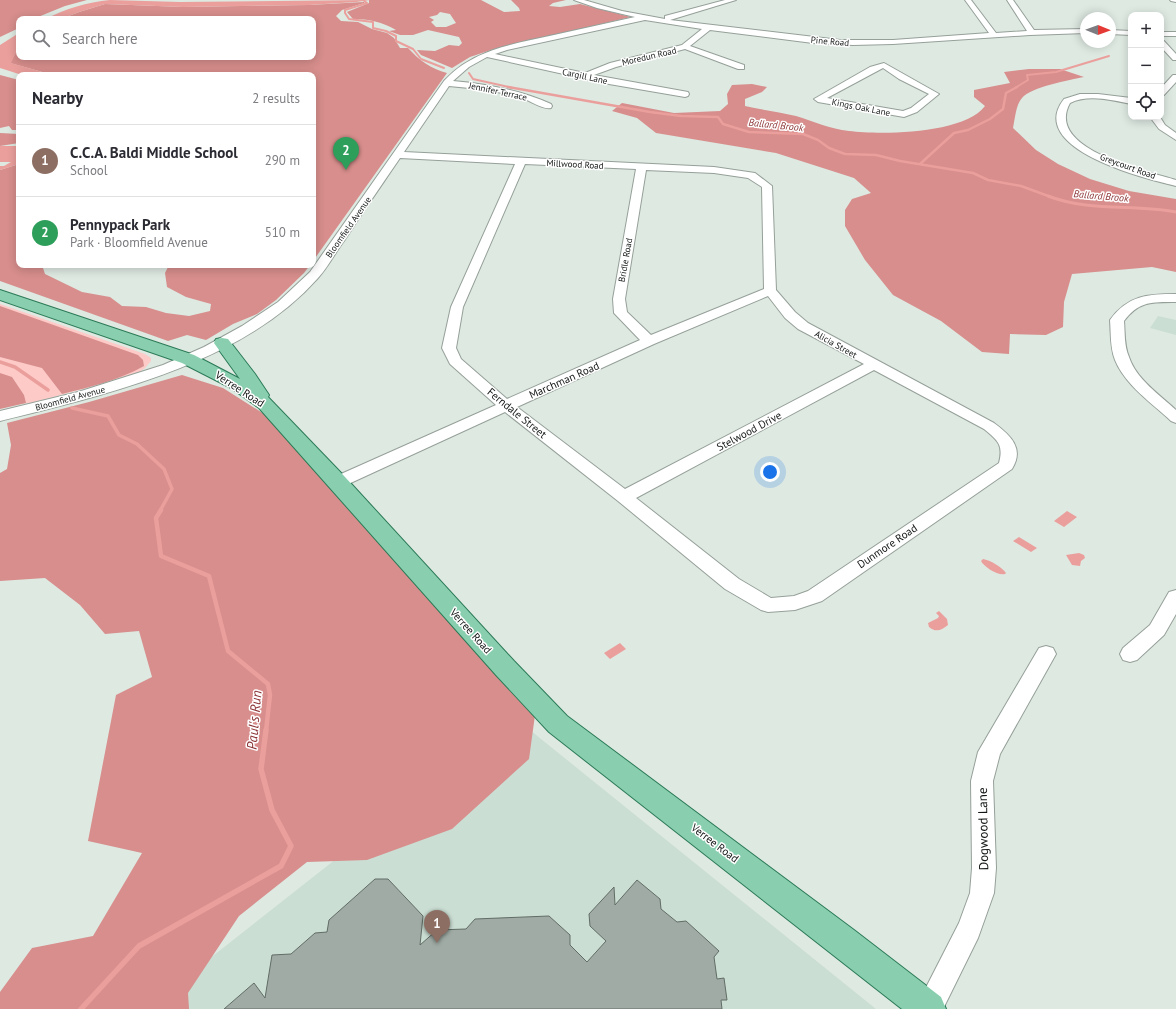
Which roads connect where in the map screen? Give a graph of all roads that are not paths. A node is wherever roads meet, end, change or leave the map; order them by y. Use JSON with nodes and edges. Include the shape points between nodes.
{"nodes":[{"id":1,"x":577,"y":0,"type":"edge"},
{"id":2,"x":733,"y":0,"type":"edge"},
{"id":3,"x":968,"y":0,"type":"edge"},
{"id":4,"x":1010,"y":0,"type":"edge"},
{"id":5,"x":617,"y":2,"type":"dead end"},
{"id":6,"x":600,"y":6,"type":"junction"},
{"id":7,"x":642,"y":18,"type":"junction"},
{"id":8,"x":658,"y":20,"type":"junction"},
{"id":9,"x":709,"y":27,"type":"junction"},
{"id":10,"x":1080,"y":31,"type":"edge"},
{"id":11,"x":1116,"y":32,"type":"edge"},
{"id":12,"x":1032,"y":33,"type":"junction"},
{"id":13,"x":1128,"y":33,"type":"edge"},
{"id":14,"x":1164,"y":34,"type":"edge"},
{"id":15,"x":1176,"y":34,"type":"edge"},
{"id":16,"x":994,"y":35,"type":"junction"},
{"id":17,"x":1164,"y":46,"type":"edge"},
{"id":18,"x":685,"y":47,"type":"junction"},
{"id":19,"x":487,"y":54,"type":"junction"},
{"id":20,"x":1175,"y":55,"type":"edge"},
{"id":21,"x":741,"y":67,"type":"dead end"},
{"id":22,"x":585,"y":76,"type":"junction"},
{"id":23,"x":1176,"y":77,"type":"edge"},
{"id":24,"x":447,"y":83,"type":"junction"},
{"id":25,"x":1164,"y":90,"type":"edge"},
{"id":26,"x":685,"y":94,"type":"dead end"},
{"id":27,"x":818,"y":99,"type":"junction"},
{"id":28,"x":1128,"y":101,"type":"edge"},
{"id":29,"x":808,"y":104,"type":"dead end"},
{"id":30,"x":548,"y":106,"type":"dead end"},
{"id":31,"x":1157,"y":120,"type":"edge"},
{"id":32,"x":1176,"y":137,"type":"edge"},
{"id":33,"x":397,"y":155,"type":"junction"},
{"id":34,"x":521,"y":161,"type":"junction"},
{"id":35,"x":641,"y":167,"type":"junction"},
{"id":36,"x":1176,"y":183,"type":"edge"},
{"id":37,"x":770,"y":291,"type":"junction"},
{"id":38,"x":0,"y":295,"type":"edge"},
{"id":39,"x":1176,"y":298,"type":"edge"},
{"id":40,"x":649,"y":341,"type":"junction"},
{"id":41,"x":222,"y":343,"type":"junction"},
{"id":42,"x":188,"y":359,"type":"junction"},
{"id":43,"x":873,"y":365,"type":"junction"},
{"id":44,"x":266,"y":404,"type":"junction"},
{"id":45,"x":506,"y":406,"type":"junction"},
{"id":46,"x":0,"y":416,"type":"edge"},
{"id":47,"x":1176,"y":418,"type":"edge"},
{"id":48,"x":1010,"y":453,"type":"joint"},
{"id":49,"x":338,"y":482,"type":"junction"},
{"id":50,"x":624,"y":497,"type":"junction"},
{"id":51,"x":750,"y":594,"type":"joint"},
{"id":52,"x":1176,"y":597,"type":"edge"},
{"id":53,"x":1046,"y":654,"type":"dead end"},
{"id":54,"x":1130,"y":654,"type":"dead end"},
{"id":55,"x":929,"y":1009,"type":"edge"}],
"edges":[{"from":1,"to":6,"type":"street","name":"Pine Road"},
{"from":2,"to":8,"type":"street"},
{"from":3,"to":16,"type":"street"},
{"from":4,"to":12,"type":"street"},
{"from":5,"to":6,"type":"street"},
{"from":6,"to":7,"type":"street","name":"Pine Road"},
{"from":7,"to":8,"type":"street","name":"Pine Road"},
{"from":7,"to":19,"type":"street","name":"Bloomfield Avenue"},
{"from":8,"to":9,"type":"street","name":"Pine Road"},
{"from":9,"to":16,"type":"street","name":"Pine Road","via":[[866,46]]},
{"from":9,"to":18,"type":"street","name":"Moredun Road"},
{"from":10,"to":12,"type":"street","name":"Pine Road"},
{"from":11,"to":13,"type":"street"},
{"from":12,"to":16,"type":"street","name":"Pine Road"},
{"from":14,"to":15,"type":"street"},
{"from":17,"to":20,"type":"street"},
{"from":18,"to":21,"type":"street"},
{"from":18,"to":22,"type":"street","name":"Moredun Road","via":[[613,64]]},
{"from":19,"to":22,"type":"street","name":"Cargill Lane"},
{"from":19,"to":24,"type":"street","name":"Bloomfield Avenue","via":[[463,66]]},
{"from":22,"to":26,"type":"street","name":"Cargill Lane"},
{"from":23,"to":25,"type":"street"},
{"from":24,"to":30,"type":"street","name":"Jennifer Terrace","via":[[482,86],[537,100]]},
{"from":24,"to":33,"type":"street","name":"Bloomfield Avenue"},
{"from":27,"to":27,"type":"street","name":"Kings Oak Lane","via":[[904,114],[914,110],[935,94],[902,77],[881,62]]},
{"from":27,"to":29,"type":"street","name":"Kings Oak Lane"},
{"from":28,"to":36,"type":"street","name":"Greycourt Road","via":[[1089,96],[1067,101],[1062,126],[1070,139],[1105,160]]},
{"from":31,"to":32,"type":"street"},
{"from":33,"to":34,"type":"street","name":"Millwood Road"},
{"from":33,"to":41,"type":"street","name":"Bloomfield Avenue","via":[[314,275],[300,290],[261,320]]},
{"from":34,"to":35,"type":"street","name":"Millwood Road"},
{"from":34,"to":45,"type":"street","name":"Ferndale Street","via":[[457,307],[449,348],[455,360]]},
{"from":35,"to":37,"type":"street","name":"Millwood Road","via":[[719,170],[751,175],[767,186]]},
{"from":35,"to":40,"type":"street","name":"Bridle Road","via":[[619,299],[621,313]]},
{"from":37,"to":40,"type":"street","name":"Marchman Road"},
{"from":37,"to":43,"type":"street","name":"Alicia Street","via":[[803,326]]},
{"from":38,"to":42,"type":"main road","name":"Verree Road"},
{"from":39,"to":47,"type":"street","via":[[1142,301],[1129,306],[1117,320],[1123,362],[1143,387]]},
{"from":40,"to":45,"type":"street","name":"Marchman Road"},
{"from":41,"to":42,"type":"street","name":"Bloomfield Avenue"},
{"from":41,"to":44,"type":"main road"},
{"from":42,"to":44,"type":"main road","name":"Verree Road","via":[[237,384]]},
{"from":42,"to":46,"type":"street","name":"Bloomfield Avenue","via":[[115,386]]},
{"from":43,"to":48,"type":"street","name":"Alicia Street","via":[[989,426],[1007,441]]},
{"from":43,"to":50,"type":"street","name":"Stelwood Drive"},
{"from":44,"to":49,"type":"main road","name":"Verree Road"},
{"from":45,"to":49,"type":"street","name":"Marchman Road"},
{"from":45,"to":50,"type":"street","name":"Ferndale Street"},
{"from":48,"to":51,"type":"street","name":"Dunmore Road","via":[[1006,465],[815,596],[795,603],[768,605]]},
{"from":49,"to":55,"type":"main road","name":"Verree Road","via":[[504,668],[558,724]]},
{"from":50,"to":51,"type":"street","name":"Ferndale Street","via":[[732,584]]},
{"from":52,"to":54,"type":"street","via":[[1157,630]]},
{"from":53,"to":55,"type":"street","name":"Dogwood Lane","via":[[989,752],[982,782],[982,893],[970,929]]}]}
